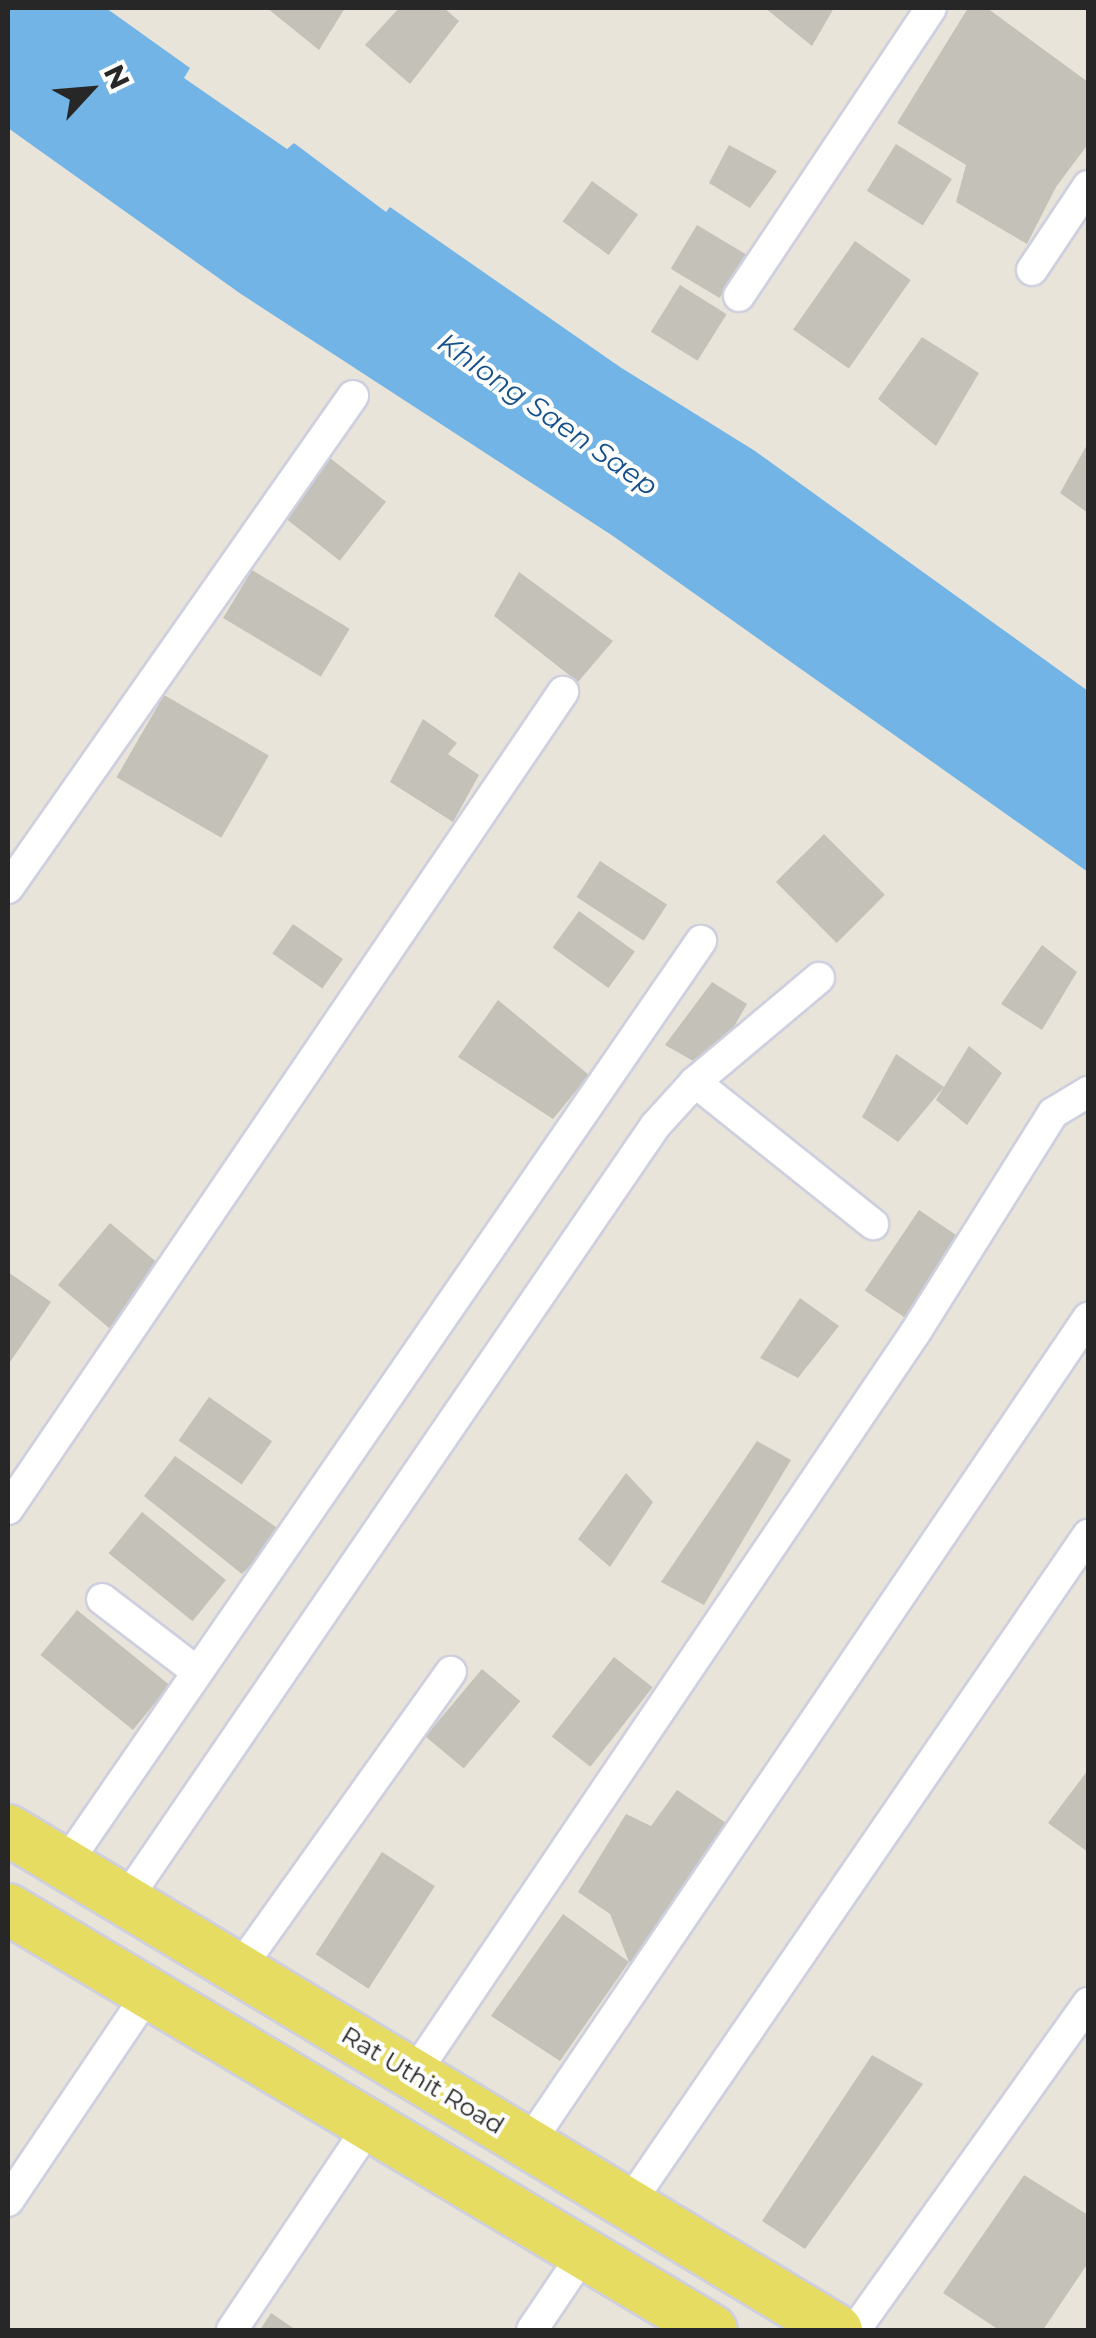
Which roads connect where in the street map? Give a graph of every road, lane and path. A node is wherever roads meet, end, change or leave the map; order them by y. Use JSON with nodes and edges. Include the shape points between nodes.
{"nodes":[{"id":1,"x":931,"y":8,"type":"edge"},
{"id":2,"x":1088,"y":186,"type":"edge"},
{"id":3,"x":1032,"y":270,"type":"dead end"},
{"id":4,"x":738,"y":296,"type":"dead end"},
{"id":5,"x":353,"y":396,"type":"dead end"},
{"id":6,"x":563,"y":692,"type":"dead end"},
{"id":7,"x":8,"y":888,"type":"edge"},
{"id":8,"x":700,"y":941,"type":"dead end"},
{"id":9,"x":819,"y":978,"type":"dead end"},
{"id":10,"x":695,"y":1082,"type":"junction"},
{"id":11,"x":1088,"y":1092,"type":"edge"},
{"id":12,"x":873,"y":1224,"type":"dead end"},
{"id":13,"x":1088,"y":1318,"type":"edge"},
{"id":14,"x":8,"y":1509,"type":"edge"},
{"id":15,"x":1088,"y":1535,"type":"edge"},
{"id":16,"x":102,"y":1599,"type":"dead end"},
{"id":17,"x":195,"y":1670,"type":"junction"},
{"id":18,"x":451,"y":1672,"type":"dead end"},
{"id":19,"x":8,"y":1830,"type":"edge"},
{"id":20,"x":65,"y":1864,"type":"junction"},
{"id":21,"x":125,"y":1901,"type":"junction"},
{"id":22,"x":13,"y":1923,"type":"edge"},
{"id":23,"x":239,"y":1970,"type":"junction"},
{"id":24,"x":149,"y":1992,"type":"junction"},
{"id":25,"x":1088,"y":2004,"type":"edge"},
{"id":26,"x":414,"y":2074,"type":"junction"},
{"id":27,"x":371,"y":2123,"type":"junction"},
{"id":28,"x":529,"y":2143,"type":"junction"},
{"id":29,"x":8,"y":2201,"type":"edge"},
{"id":30,"x":628,"y":2205,"type":"junction"},
{"id":31,"x":584,"y":2253,"type":"junction"},
{"id":32,"x":232,"y":2330,"type":"edge"},
{"id":33,"x":532,"y":2330,"type":"edge"},
{"id":34,"x":712,"y":2330,"type":"edge"},
{"id":35,"x":837,"y":2330,"type":"edge"},
{"id":36,"x":855,"y":2330,"type":"edge"}],
"edges":[{"from":1,"to":4,"type":"street"},
{"from":2,"to":3,"type":"street"},
{"from":5,"to":7,"type":"street"},
{"from":6,"to":14,"type":"street"},
{"from":8,"to":17,"type":"street"},
{"from":9,"to":10,"type":"street"},
{"from":10,"to":12,"type":"street"},
{"from":10,"to":21,"type":"street","via":[[655,1126],[493,1358]]},
{"from":11,"to":26,"type":"street","via":[[1054,1113],[915,1334]]},
{"from":13,"to":28,"type":"street"},
{"from":15,"to":30,"type":"street"},
{"from":16,"to":17,"type":"street"},
{"from":17,"to":20,"type":"street"},
{"from":18,"to":23,"type":"street"},
{"from":19,"to":20,"type":"main road","name":"Rat Uthit Road"},
{"from":20,"to":21,"type":"main road","name":"Rat Uthit Road"},
{"from":21,"to":23,"type":"main road","name":"Rat Uthit Road"},
{"from":22,"to":24,"type":"main road"},
{"from":23,"to":26,"type":"main road","name":"Rat Uthit Road"},
{"from":24,"to":27,"type":"main road"},
{"from":24,"to":29,"type":"street"},
{"from":25,"to":36,"type":"street"},
{"from":26,"to":28,"type":"main road","name":"Rat Uthit Road"},
{"from":27,"to":31,"type":"main road"},
{"from":27,"to":32,"type":"street"},
{"from":28,"to":30,"type":"main road","name":"Rat Uthit Road"},
{"from":30,"to":35,"type":"main road","name":"Rat Uthit Road"},
{"from":31,"to":33,"type":"street"},
{"from":31,"to":34,"type":"main road"}]}
